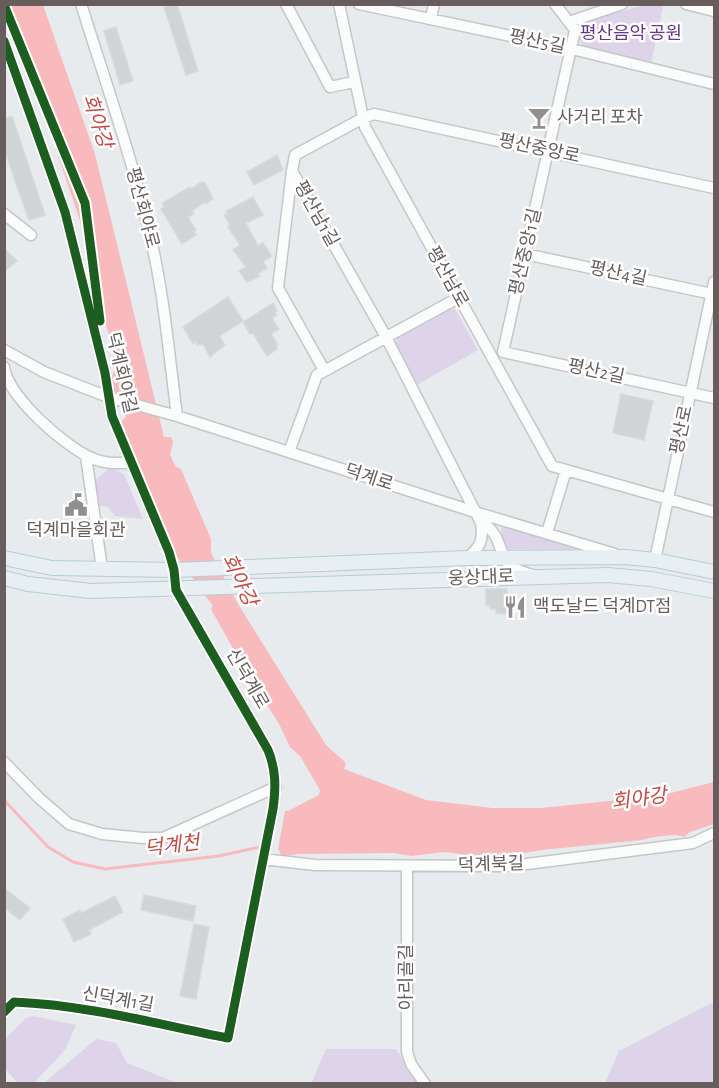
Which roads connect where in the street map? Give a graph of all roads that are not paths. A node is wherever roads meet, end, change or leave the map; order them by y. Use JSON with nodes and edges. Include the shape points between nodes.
{"nodes":[{"id":1,"x":81,"y":4,"type":"edge"},
{"id":2,"x":286,"y":4,"type":"edge"},
{"id":3,"x":339,"y":4,"type":"edge"},
{"id":4,"x":359,"y":4,"type":"edge"},
{"id":5,"x":434,"y":4,"type":"edge"},
{"id":6,"x":555,"y":4,"type":"edge"},
{"id":7,"x":622,"y":4,"type":"edge"},
{"id":8,"x":686,"y":4,"type":"edge"},
{"id":9,"x":714,"y":11,"type":"edge"},
{"id":10,"x":431,"y":18,"type":"junction"},
{"id":11,"x":569,"y":22,"type":"junction"},
{"id":12,"x":4,"y":41,"type":"edge"},
{"id":13,"x":572,"y":49,"type":"junction"},
{"id":14,"x":354,"y":82,"type":"junction"},
{"id":15,"x":714,"y":84,"type":"edge"},
{"id":16,"x":363,"y":118,"type":"junction"},
{"id":17,"x":548,"y":151,"type":"junction"},
{"id":18,"x":292,"y":171,"type":"junction"},
{"id":19,"x":714,"y":188,"type":"edge"},
{"id":20,"x":4,"y":214,"type":"edge"},
{"id":21,"x":31,"y":235,"type":"dead end"},
{"id":22,"x":525,"y":254,"type":"junction"},
{"id":23,"x":714,"y":282,"type":"edge"},
{"id":24,"x":712,"y":294,"type":"junction"},
{"id":25,"x":458,"y":298,"type":"junction"},
{"id":26,"x":386,"y":338,"type":"junction"},
{"id":27,"x":503,"y":352,"type":"junction"},
{"id":28,"x":6,"y":355,"type":"edge"},
{"id":29,"x":492,"y":358,"type":"junction"},
{"id":30,"x":4,"y":367,"type":"edge"},
{"id":31,"x":324,"y":370,"type":"junction"},
{"id":32,"x":690,"y":392,"type":"junction"},
{"id":33,"x":111,"y":398,"type":"junction"},
{"id":34,"x":714,"y":398,"type":"edge"},
{"id":35,"x":174,"y":415,"type":"junction"},
{"id":36,"x":289,"y":452,"type":"junction"},
{"id":37,"x":86,"y":456,"type":"junction"},
{"id":38,"x":131,"y":463,"type":"junction"},
{"id":39,"x":566,"y":470,"type":"junction"},
{"id":40,"x":668,"y":498,"type":"junction"},
{"id":41,"x":475,"y":512,"type":"junction"},
{"id":42,"x":714,"y":512,"type":"edge"},
{"id":43,"x":547,"y":533,"type":"junction"},
{"id":44,"x":502,"y":557,"type":"junction"},
{"id":45,"x":624,"y":557,"type":"junction"},
{"id":46,"x":4,"y":558,"type":"edge"},
{"id":47,"x":467,"y":558,"type":"junction"},
{"id":48,"x":655,"y":560,"type":"junction"},
{"id":49,"x":102,"y":569,"type":"junction"},
{"id":50,"x":178,"y":570,"type":"junction"},
{"id":51,"x":714,"y":572,"type":"edge"},
{"id":52,"x":539,"y":577,"type":"junction"},
{"id":53,"x":4,"y":578,"type":"edge"},
{"id":54,"x":651,"y":579,"type":"junction"},
{"id":55,"x":176,"y":590,"type":"junction"},
{"id":56,"x":714,"y":591,"type":"edge"},
{"id":57,"x":4,"y":762,"type":"edge"},
{"id":58,"x":276,"y":787,"type":"junction"},
{"id":59,"x":714,"y":832,"type":"edge"},
{"id":60,"x":263,"y":860,"type":"junction"},
{"id":61,"x":407,"y":866,"type":"junction"},
{"id":62,"x":4,"y":995,"type":"edge"},
{"id":63,"x":14,"y":1002,"type":"junction"},
{"id":64,"x":4,"y":1012,"type":"edge"},
{"id":65,"x":425,"y":1083,"type":"edge"}],
"edges":[{"from":1,"to":35,"type":"street","name":"평산회야로","via":[[150,232]]},
{"from":2,"to":14,"type":"street","via":[[330,87]]},
{"from":3,"to":14,"type":"street","name":"평산남로"},
{"from":4,"to":10,"type":"street","name":"평산5길"},
{"from":5,"to":10,"type":"street"},
{"from":6,"to":11,"type":"street"},
{"from":7,"to":11,"type":"street"},
{"from":8,"to":9,"type":"street"},
{"from":10,"to":13,"type":"street","name":"평산5길"},
{"from":11,"to":13,"type":"street","name":"평산중앙1길","via":[[575,30]]},
{"from":12,"to":33,"type":"street","name":"덕계회야길","via":[[65,212]]},
{"from":13,"to":15,"type":"street","name":"평산5길"},
{"from":13,"to":17,"type":"street","name":"평산중앙1길"},
{"from":14,"to":16,"type":"street","name":"평산남로"},
{"from":16,"to":17,"type":"street","name":"평산중앙로","via":[[376,114]]},
{"from":16,"to":18,"type":"street","name":"평산남1길","via":[[295,155]]},
{"from":16,"to":25,"type":"street","name":"평산남로"},
{"from":17,"to":19,"type":"street","name":"평산중앙로"},
{"from":17,"to":22,"type":"street","name":"평산중앙1길"},
{"from":18,"to":26,"type":"street","name":"평산남1길"},
{"from":18,"to":31,"type":"street","via":[[278,288]]},
{"from":20,"to":21,"type":"street"},
{"from":22,"to":24,"type":"street","name":"평산4길"},
{"from":22,"to":27,"type":"street","name":"평산중앙1길"},
{"from":23,"to":24,"type":"street","name":"평산로"},
{"from":24,"to":32,"type":"street","name":"평산로"},
{"from":25,"to":26,"type":"street"},
{"from":25,"to":29,"type":"street","name":"평산남로"},
{"from":26,"to":31,"type":"street"},
{"from":26,"to":41,"type":"street","name":"평산남1길"},
{"from":27,"to":29,"type":"street"},
{"from":27,"to":32,"type":"street","name":"평산2길"},
{"from":28,"to":33,"type":"street"},
{"from":29,"to":39,"type":"street","name":"평산남로","via":[[552,466]]},
{"from":30,"to":37,"type":"street","via":[[10,385],[26,406]]},
{"from":31,"to":36,"type":"street","via":[[317,375]]},
{"from":32,"to":34,"type":"street","name":"평산2길"},
{"from":32,"to":40,"type":"street","name":"평산로"},
{"from":33,"to":35,"type":"street","name":"덕계로"},
{"from":33,"to":38,"type":"street","name":"덕계회야길","via":[[111,416]]},
{"from":35,"to":36,"type":"street","name":"덕계로"},
{"from":36,"to":41,"type":"street","name":"덕계로"},
{"from":37,"to":38,"type":"street","via":[[109,463]]},
{"from":37,"to":49,"type":"street"},
{"from":38,"to":50,"type":"street","name":"덕계회야길"},
{"from":39,"to":40,"type":"street"},
{"from":39,"to":43,"type":"street"},
{"from":40,"to":42,"type":"street"},
{"from":40,"to":48,"type":"street","name":"평산로"},
{"from":41,"to":43,"type":"street","name":"덕계로"},
{"from":41,"to":44,"type":"street","via":[[496,537]]},
{"from":41,"to":47,"type":"street","via":[[483,533],[479,548]]},
{"from":43,"to":45,"type":"street","name":"덕계로"},
{"from":44,"to":45,"type":"main road"},
{"from":44,"to":47,"type":"main road"},
{"from":44,"to":52,"type":"street","via":[[509,566]]},
{"from":45,"to":48,"type":"main road"},
{"from":46,"to":49,"type":"main road","via":[[52,568]]},
{"from":47,"to":50,"type":"main road"},
{"from":48,"to":51,"type":"main road"},
{"from":48,"to":54,"type":"main road","name":"평산로"},
{"from":49,"to":50,"type":"main road"},
{"from":50,"to":55,"type":"street","name":"신덕계로"},
{"from":52,"to":54,"type":"main road","name":"웅상대로","via":[[608,575]]},
{"from":52,"to":55,"type":"main road","name":"웅상대로"},
{"from":53,"to":55,"type":"main road","via":[[91,591]]},
{"from":54,"to":56,"type":"main road","name":"웅상대로"},
{"from":55,"to":58,"type":"street","name":"신덕계로","via":[[268,750],[275,767]]},
{"from":57,"to":58,"type":"street","via":[[69,824],[102,834],[132,837],[163,837]]},
{"from":58,"to":60,"type":"street","name":"신덕계로"},
{"from":59,"to":61,"type":"street","name":"덕계북길","via":[[693,843],[511,866]]},
{"from":60,"to":61,"type":"street","name":"덕계북길"},
{"from":60,"to":63,"type":"street","name":"신덕계1길","via":[[228,1038],[72,1008]]},
{"from":61,"to":65,"type":"street","name":"아리골길","via":[[407,1052]]},
{"from":62,"to":63,"type":"street"},
{"from":63,"to":64,"type":"street"}]}
